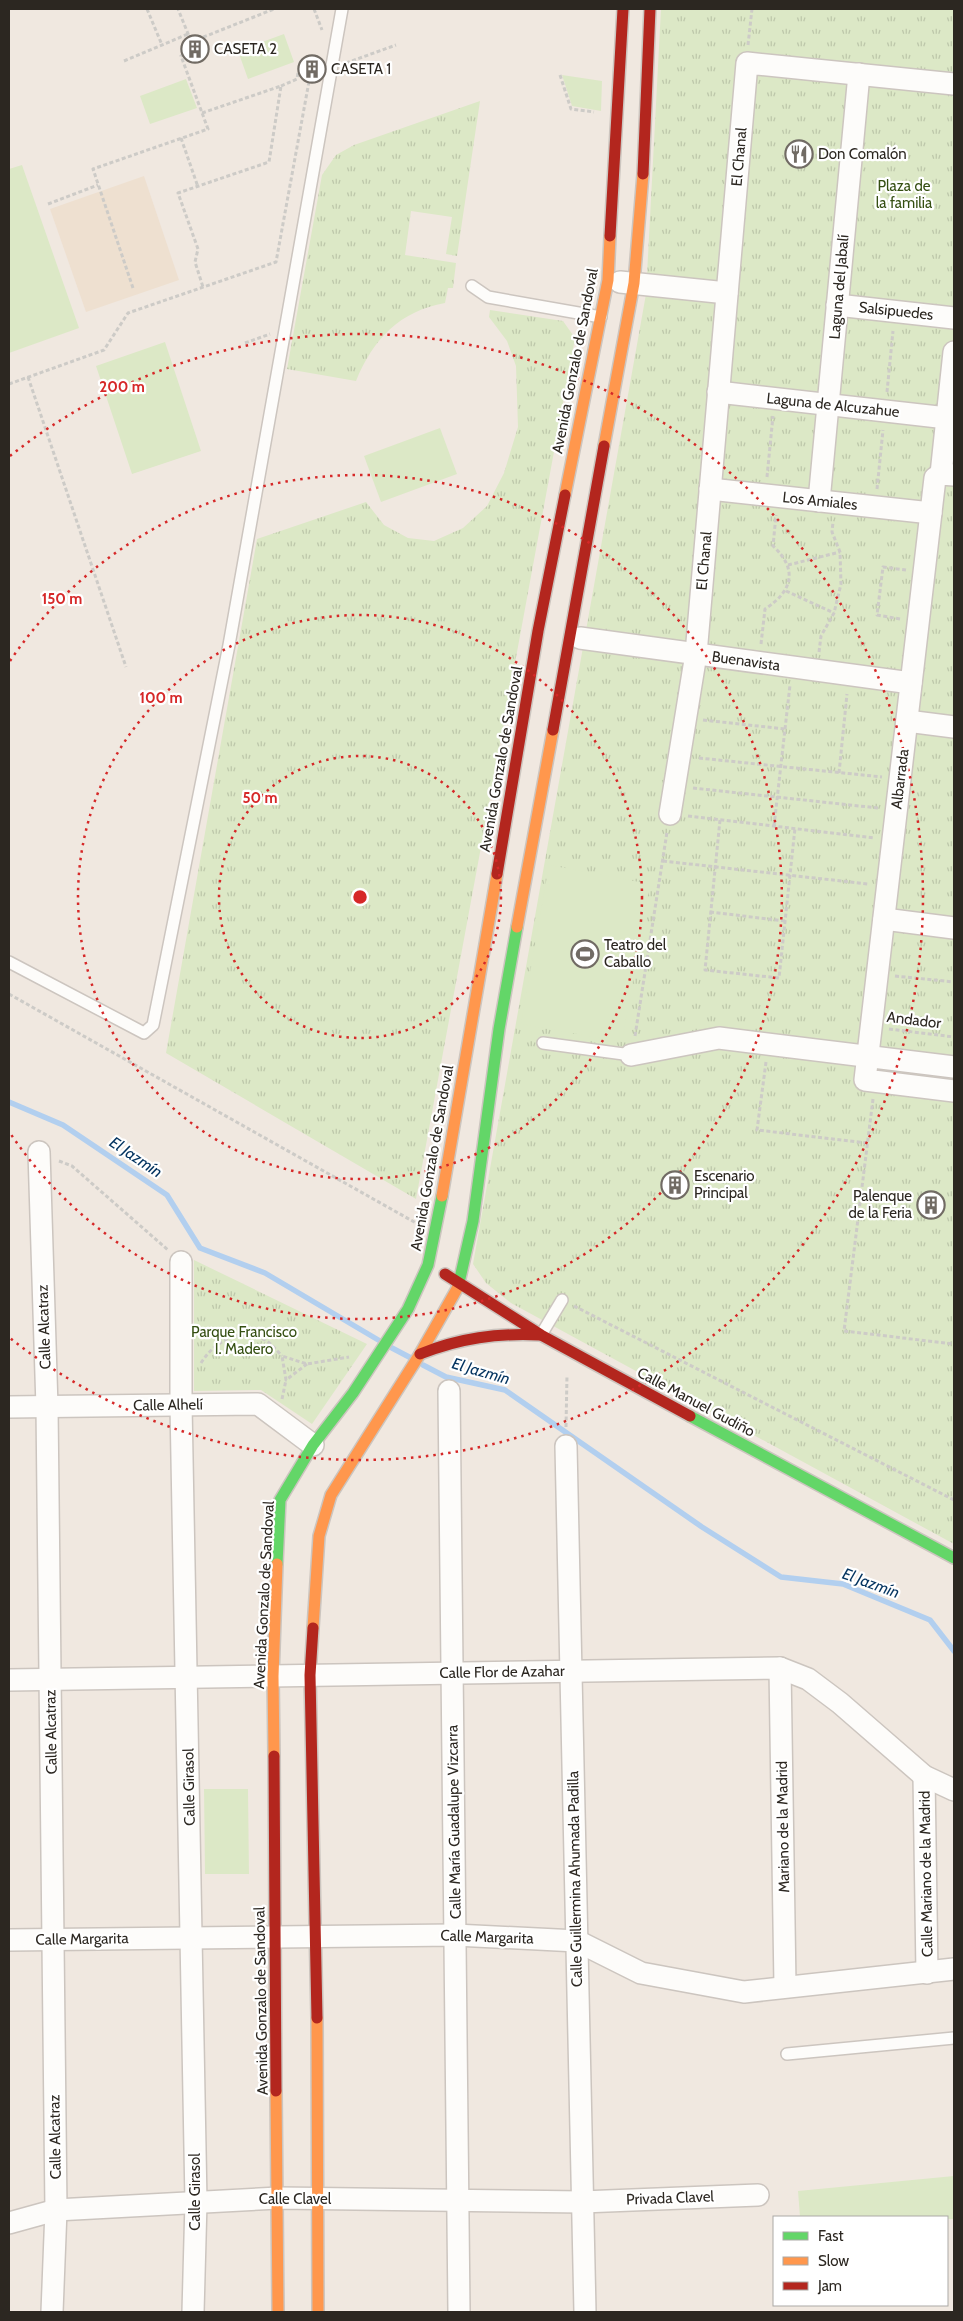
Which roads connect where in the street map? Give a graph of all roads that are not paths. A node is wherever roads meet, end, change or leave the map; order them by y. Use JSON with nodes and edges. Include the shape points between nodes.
{"nodes":[{"id":1,"x":342,"y":9,"type":"edge"},
{"id":2,"x":623,"y":9,"type":"edge"},
{"id":3,"x":650,"y":9,"type":"edge"},
{"id":4,"x":859,"y":74,"type":"junction"},
{"id":5,"x":954,"y":84,"type":"edge"},
{"id":6,"x":608,"y":280,"type":"junction"},
{"id":7,"x":634,"y":283,"type":"junction"},
{"id":8,"x":472,"y":286,"type":"dead end"},
{"id":9,"x":727,"y":293,"type":"junction"},
{"id":10,"x":837,"y":305,"type":"junction"},
{"id":11,"x":601,"y":317,"type":"junction"},
{"id":12,"x":954,"y":318,"type":"edge"},
{"id":13,"x":954,"y":352,"type":"edge"},
{"id":14,"x":718,"y":392,"type":"junction"},
{"id":15,"x":828,"y":404,"type":"junction"},
{"id":16,"x":947,"y":418,"type":"junction"},
{"id":17,"x":943,"y":476,"type":"edge"},
{"id":18,"x":710,"y":489,"type":"junction"},
{"id":19,"x":818,"y":500,"type":"junction"},
{"id":20,"x":931,"y":513,"type":"junction"},
{"id":21,"x":580,"y":638,"type":"dead end"},
{"id":22,"x":696,"y":654,"type":"junction"},
{"id":23,"x":911,"y":683,"type":"junction"},
{"id":24,"x":907,"y":721,"type":"junction"},
{"id":25,"x":954,"y":727,"type":"edge"},
{"id":26,"x":670,"y":814,"type":"road end"},
{"id":27,"x":884,"y":919,"type":"junction"},
{"id":28,"x":954,"y":928,"type":"edge"},
{"id":29,"x":9,"y":962,"type":"edge"},
{"id":30,"x":543,"y":1042,"type":"dead end"},
{"id":31,"x":632,"y":1055,"type":"joint"},
{"id":32,"x":868,"y":1057,"type":"junction"},
{"id":33,"x":954,"y":1068,"type":"edge"},
{"id":34,"x":954,"y":1091,"type":"edge"},
{"id":35,"x":39,"y":1152,"type":"road end"},
{"id":36,"x":182,"y":1262,"type":"road end"},
{"id":37,"x":428,"y":1265,"type":"junction"},
{"id":38,"x":461,"y":1283,"type":"junction"},
{"id":39,"x":562,"y":1300,"type":"road end"},
{"id":40,"x":541,"y":1335,"type":"junction"},
{"id":41,"x":420,"y":1355,"type":"junction"},
{"id":42,"x":449,"y":1391,"type":"dead end"},
{"id":43,"x":181,"y":1405,"type":"junction"},
{"id":44,"x":47,"y":1407,"type":"junction"},
{"id":45,"x":9,"y":1408,"type":"edge"},
{"id":46,"x":313,"y":1445,"type":"junction"},
{"id":47,"x":566,"y":1446,"type":"dead end"},
{"id":48,"x":954,"y":1558,"type":"edge"},
{"id":49,"x":780,"y":1668,"type":"junction"},
{"id":50,"x":570,"y":1671,"type":"junction"},
{"id":51,"x":452,"y":1673,"type":"junction"},
{"id":52,"x":310,"y":1675,"type":"junction"},
{"id":53,"x":273,"y":1676,"type":"junction"},
{"id":54,"x":187,"y":1677,"type":"junction"},
{"id":55,"x":50,"y":1679,"type":"junction"},
{"id":56,"x":9,"y":1680,"type":"edge"},
{"id":57,"x":924,"y":1776,"type":"junction"},
{"id":58,"x":954,"y":1790,"type":"edge"},
{"id":59,"x":455,"y":1935,"type":"junction"},
{"id":60,"x":276,"y":1936,"type":"junction"},
{"id":61,"x":317,"y":1936,"type":"junction"},
{"id":62,"x":192,"y":1938,"type":"junction"},
{"id":63,"x":9,"y":1940,"type":"edge"},
{"id":64,"x":53,"y":1940,"type":"junction"},
{"id":65,"x":577,"y":1941,"type":"junction"},
{"id":66,"x":954,"y":1970,"type":"edge"},
{"id":67,"x":928,"y":1973,"type":"junction"},
{"id":68,"x":785,"y":1986,"type":"junction"},
{"id":69,"x":954,"y":2038,"type":"edge"},
{"id":70,"x":787,"y":2054,"type":"dead end"},
{"id":71,"x":758,"y":2194,"type":"dead end"},
{"id":72,"x":278,"y":2198,"type":"junction"},
{"id":73,"x":316,"y":2199,"type":"junction"},
{"id":74,"x":458,"y":2201,"type":"junction"},
{"id":75,"x":196,"y":2202,"type":"junction"},
{"id":76,"x":582,"y":2202,"type":"junction"},
{"id":77,"x":56,"y":2210,"type":"junction"},
{"id":78,"x":9,"y":2223,"type":"edge"},
{"id":79,"x":52,"y":2312,"type":"edge"},
{"id":80,"x":193,"y":2312,"type":"edge"},
{"id":81,"x":278,"y":2312,"type":"edge"},
{"id":82,"x":318,"y":2312,"type":"edge"},
{"id":83,"x":459,"y":2312,"type":"edge"},
{"id":84,"x":585,"y":2312,"type":"edge"}],
"edges":[{"from":1,"to":29,"type":"lane","via":[[229,645],[153,1025],[144,1033]]},
{"from":2,"to":6,"type":"main road","name":"Avenida Gonzalo de Sandoval"},
{"from":3,"to":7,"type":"main road"},
{"from":4,"to":5,"type":"street"},
{"from":4,"to":9,"type":"street","name":"El Chanal","via":[[747,63]]},
{"from":4,"to":10,"type":"street","name":"Laguna del Jabalí"},
{"from":6,"to":7,"type":"street"},
{"from":6,"to":11,"type":"main road","name":"Avenida Gonzalo de Sandoval"},
{"from":7,"to":9,"type":"street"},
{"from":7,"to":38,"type":"main road","via":[[499,1029],[473,1221]]},
{"from":8,"to":11,"type":"lane","via":[[488,297]]},
{"from":9,"to":14,"type":"street","name":"El Chanal"},
{"from":10,"to":12,"type":"street","name":"Salsipuedes"},
{"from":10,"to":15,"type":"street","name":"Laguna del Jabalí"},
{"from":11,"to":37,"type":"main road","name":"Avenida Gonzalo de Sandoval","via":[[538,631],[436,1234]]},
{"from":13,"to":16,"type":"street","name":"Albarrada"},
{"from":14,"to":15,"type":"street","name":"Laguna de Alcuzahue"},
{"from":14,"to":18,"type":"street","name":"El Chanal"},
{"from":15,"to":16,"type":"street","name":"Laguna de Alcuzahue"},
{"from":15,"to":19,"type":"street","name":"Laguna del Jabalí"},
{"from":16,"to":17,"type":"street","name":"Albarrada"},
{"from":17,"to":20,"type":"street","name":"Albarrada"},
{"from":18,"to":19,"type":"street","name":"Los Amiales"},
{"from":18,"to":22,"type":"street","name":"El Chanal"},
{"from":19,"to":20,"type":"street","name":"Los Amiales"},
{"from":20,"to":23,"type":"street","name":"Albarrada"},
{"from":21,"to":22,"type":"street","name":"Buenavista"},
{"from":22,"to":23,"type":"street","name":"Buenavista"},
{"from":22,"to":26,"type":"street","name":"El Chanal"},
{"from":23,"to":24,"type":"street","name":"Albarrada"},
{"from":24,"to":25,"type":"street"},
{"from":24,"to":27,"type":"street","name":"Albarrada"},
{"from":27,"to":28,"type":"street"},
{"from":27,"to":32,"type":"street","name":"Albarrada"},
{"from":30,"to":31,"type":"lane"},
{"from":31,"to":32,"type":"street","via":[[719,1038]]},
{"from":32,"to":33,"type":"street"},
{"from":32,"to":34,"type":"street","name":"Albarrada","via":[[870,1081]]},
{"from":35,"to":44,"type":"street","name":"Calle Alcatraz"},
{"from":36,"to":43,"type":"street","name":"Calle Girasol"},
{"from":37,"to":38,"type":"main road","name":"Calle Manuel Gudiño"},
{"from":37,"to":46,"type":"main road","name":"Avenida Gonzalo de Sandoval","via":[[408,1309],[353,1393]]},
{"from":38,"to":40,"type":"main road","name":"Calle Manuel Gudiño"},
{"from":38,"to":41,"type":"main road"},
{"from":39,"to":40,"type":"lane"},
{"from":40,"to":41,"type":"main road","via":[[506,1333],[468,1337]]},
{"from":40,"to":48,"type":"main road","name":"Calle Manuel Gudiño"},
{"from":41,"to":52,"type":"main road","via":[[331,1495],[319,1536]]},
{"from":42,"to":51,"type":"street","name":"Calle María Guadalupe Vizcarra"},
{"from":43,"to":44,"type":"street","name":"Calle Alhelí"},
{"from":43,"to":46,"type":"street","name":"Calle Alhelí","via":[[258,1404]]},
{"from":43,"to":54,"type":"street","name":"Calle Girasol"},
{"from":44,"to":45,"type":"street","name":"Calle Alhelí"},
{"from":44,"to":55,"type":"street","name":"Calle Alcatraz"},
{"from":46,"to":53,"type":"main road","name":"Avenida Gonzalo de Sandoval","via":[[280,1500]]},
{"from":47,"to":50,"type":"street","name":"Calle Guillermina Ahumada Padilla"},
{"from":49,"to":50,"type":"street","name":"Calle Flor de Azahar"},
{"from":49,"to":57,"type":"street","name":"Calle Flor de Azahar","via":[[808,1679]]},
{"from":49,"to":68,"type":"street","name":"Mariano de la Madrid"},
{"from":50,"to":51,"type":"street","name":"Calle Flor de Azahar"},
{"from":50,"to":65,"type":"street","name":"Calle Guillermina Ahumada Padilla"},
{"from":51,"to":52,"type":"street","name":"Calle Flor de Azahar"},
{"from":51,"to":59,"type":"street","name":"Calle María Guadalupe Vizcarra"},
{"from":52,"to":53,"type":"street","name":"Calle Flor de Azahar"},
{"from":52,"to":61,"type":"main road"},
{"from":53,"to":54,"type":"street","name":"Calle Flor de Azahar"},
{"from":53,"to":60,"type":"main road","name":"Avenida Gonzalo de Sandoval"},
{"from":54,"to":55,"type":"street","name":"Calle Flor de Azahar"},
{"from":54,"to":62,"type":"street","name":"Calle Girasol"},
{"from":55,"to":56,"type":"street","name":"Calle Flor de Azahar"},
{"from":55,"to":64,"type":"street","name":"Calle Alcatraz"},
{"from":57,"to":58,"type":"street","name":"Calle Flor de Azahar"},
{"from":57,"to":67,"type":"street","name":"Calle Mariano de la Madrid"},
{"from":59,"to":61,"type":"street","name":"Calle Margarita"},
{"from":59,"to":65,"type":"street","name":"Calle Margarita"},
{"from":59,"to":74,"type":"street","name":"Calle María Guadalupe Vizcarra"},
{"from":60,"to":61,"type":"street","name":"Calle Margarita"},
{"from":60,"to":62,"type":"street","name":"Calle Margarita"},
{"from":60,"to":72,"type":"main road","name":"Avenida Gonzalo de Sandoval"},
{"from":61,"to":73,"type":"main road"},
{"from":62,"to":64,"type":"street","name":"Calle Margarita"},
{"from":62,"to":75,"type":"street","name":"Calle Girasol"},
{"from":63,"to":64,"type":"street","name":"Calle Margarita"},
{"from":64,"to":77,"type":"street","name":"Calle Alcatraz"},
{"from":65,"to":68,"type":"street","name":"Calle Margarita","via":[[640,1974],[744,1992]]},
{"from":65,"to":76,"type":"street","name":"Calle Guillermina Ahumada Padilla"},
{"from":66,"to":67,"type":"street","name":"Calle Margarita"},
{"from":67,"to":68,"type":"street","name":"Calle Margarita"},
{"from":69,"to":70,"type":"lane"},
{"from":71,"to":76,"type":"street","name":"Privada Clavel"},
{"from":72,"to":73,"type":"street","name":"Calle Clavel"},
{"from":72,"to":75,"type":"street","name":"Calle Clavel"},
{"from":72,"to":81,"type":"main road","name":"Avenida Gonzalo de Sandoval"},
{"from":73,"to":74,"type":"street","name":"Calle Clavel"},
{"from":73,"to":82,"type":"main road"},
{"from":74,"to":76,"type":"street","name":"Calle Clavel"},
{"from":74,"to":83,"type":"street","name":"Calle María Guadalupe Vizcarra"},
{"from":75,"to":77,"type":"street","name":"Calle Clavel"},
{"from":75,"to":80,"type":"street","name":"Calle Girasol"},
{"from":76,"to":84,"type":"street","name":"Calle Guillermina Ahumada Padilla"},
{"from":77,"to":78,"type":"street","name":"Calle Clavel"},
{"from":77,"to":79,"type":"street","name":"Calle Alcatraz"}]}
